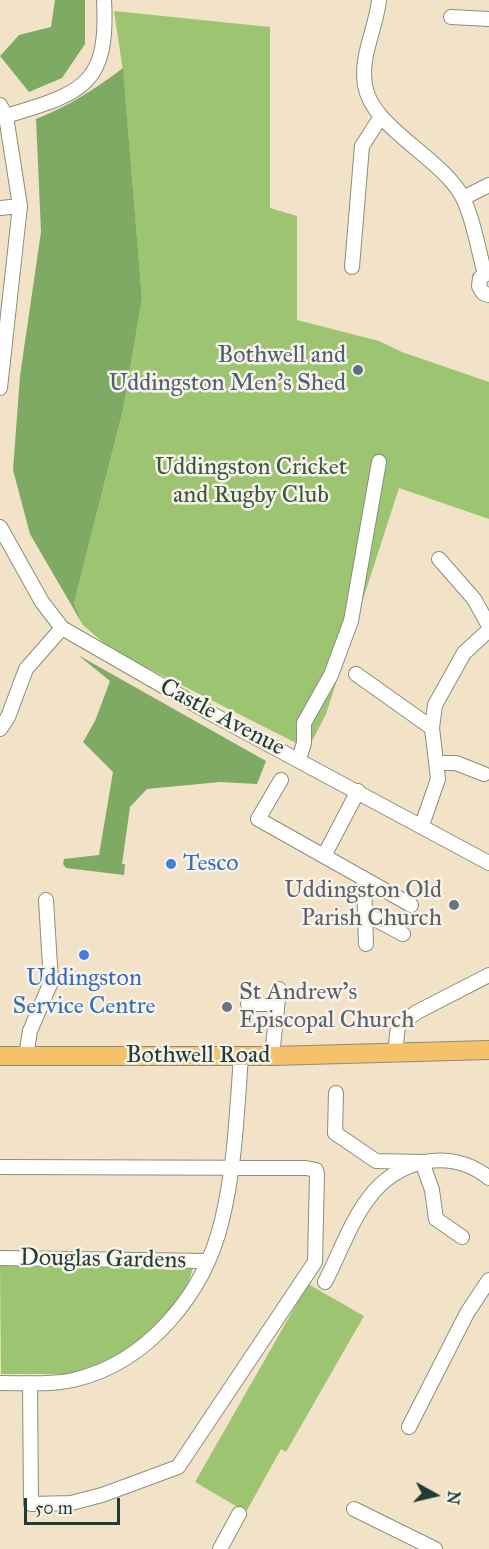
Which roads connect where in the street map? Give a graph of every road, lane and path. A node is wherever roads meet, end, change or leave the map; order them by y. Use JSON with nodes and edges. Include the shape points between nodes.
{"nodes":[{"id":1,"x":104,"y":0,"type":"edge"},
{"id":2,"x":379,"y":0,"type":"edge"},
{"id":3,"x":451,"y":17,"type":"dead end"},
{"id":4,"x":489,"y":19,"type":"edge"},
{"id":5,"x":3,"y":111,"type":"edge"},
{"id":6,"x":380,"y":118,"type":"junction"},
{"id":7,"x":489,"y":185,"type":"edge"},
{"id":8,"x":463,"y":198,"type":"junction"},
{"id":9,"x":20,"y":206,"type":"junction"},
{"id":10,"x":0,"y":208,"type":"edge"},
{"id":11,"x":352,"y":267,"type":"dead end"},
{"id":12,"x":487,"y":273,"type":"edge"},
{"id":13,"x":489,"y":295,"type":"edge"},
{"id":14,"x":0,"y":388,"type":"edge"},
{"id":15,"x":379,"y":462,"type":"dead end"},
{"id":16,"x":0,"y":527,"type":"edge"},
{"id":17,"x":439,"y":559,"type":"dead end"},
{"id":18,"x":62,"y":628,"type":"junction"},
{"id":19,"x":489,"y":628,"type":"edge"},
{"id":20,"x":356,"y":674,"type":"dead end"},
{"id":21,"x":432,"y":728,"type":"junction"},
{"id":22,"x":0,"y":729,"type":"edge"},
{"id":23,"x":299,"y":759,"type":"junction"},
{"id":24,"x":437,"y":763,"type":"junction"},
{"id":25,"x":484,"y":774,"type":"dead end"},
{"id":26,"x":280,"y":780,"type":"dead end"},
{"id":27,"x":358,"y":791,"type":"junction"},
{"id":28,"x":422,"y":825,"type":"junction"},
{"id":29,"x":325,"y":855,"type":"junction"},
{"id":30,"x":489,"y":863,"type":"edge"},
{"id":31,"x":364,"y":879,"type":"junction"},
{"id":32,"x":46,"y":900,"type":"dead end"},
{"id":33,"x":411,"y":905,"type":"dead end"},
{"id":34,"x":365,"y":914,"type":"junction"},
{"id":35,"x":403,"y":934,"type":"dead end"},
{"id":36,"x":366,"y":944,"type":"dead end"},
{"id":37,"x":489,"y":975,"type":"edge"},
{"id":38,"x":279,"y":989,"type":"dead end"},
{"id":39,"x":102,"y":1001,"type":"dead end"},
{"id":40,"x":128,"y":1004,"type":"dead end"},
{"id":41,"x":248,"y":1004,"type":"dead end"},
{"id":42,"x":277,"y":1004,"type":"junction"},
{"id":43,"x":489,"y":1050,"type":"edge"},
{"id":44,"x":395,"y":1053,"type":"junction"},
{"id":45,"x":0,"y":1056,"type":"edge"},
{"id":46,"x":26,"y":1056,"type":"junction"},
{"id":47,"x":241,"y":1056,"type":"junction"},
{"id":48,"x":272,"y":1056,"type":"junction"},
{"id":49,"x":336,"y":1093,"type":"dead end"},
{"id":50,"x":422,"y":1162,"type":"junction"},
{"id":51,"x":0,"y":1167,"type":"edge"},
{"id":52,"x":233,"y":1169,"type":"junction"},
{"id":53,"x":489,"y":1178,"type":"edge"},
{"id":54,"x":462,"y":1237,"type":"dead end"},
{"id":55,"x":0,"y":1258,"type":"edge"},
{"id":56,"x":206,"y":1261,"type":"junction"},
{"id":57,"x":489,"y":1280,"type":"edge"},
{"id":58,"x":325,"y":1282,"type":"dead end"},
{"id":59,"x":0,"y":1383,"type":"edge"},
{"id":60,"x":30,"y":1383,"type":"junction"},
{"id":61,"x":409,"y":1427,"type":"dead end"},
{"id":62,"x":354,"y":1509,"type":"dead end"},
{"id":63,"x":239,"y":1514,"type":"dead end"},
{"id":64,"x":220,"y":1549,"type":"edge"},
{"id":65,"x":435,"y":1549,"type":"edge"}],
"edges":[{"from":1,"to":5,"type":"street","via":[[106,36],[98,66],[88,79],[63,99]]},
{"from":2,"to":6,"type":"street","via":[[364,62],[365,88]]},
{"from":3,"to":4,"type":"street"},
{"from":5,"to":9,"type":"street"},
{"from":6,"to":8,"type":"street","via":[[440,169]]},
{"from":6,"to":11,"type":"street","via":[[362,146]]},
{"from":7,"to":8,"type":"street"},
{"from":8,"to":12,"type":"street"},
{"from":9,"to":10,"type":"street"},
{"from":9,"to":14,"type":"street"},
{"from":12,"to":13,"type":"street","via":[[479,286]]},
{"from":15,"to":23,"type":"street","via":[[351,621],[331,675],[304,723]]},
{"from":16,"to":18,"type":"street","name":"Castle Avenue","via":[[42,602]]},
{"from":17,"to":19,"type":"street","via":[[474,599]]},
{"from":18,"to":22,"type":"street","via":[[26,669]]},
{"from":18,"to":23,"type":"street","name":"Castle Avenue"},
{"from":19,"to":21,"type":"street","via":[[464,653],[452,673],[435,705]]},
{"from":20,"to":21,"type":"street"},
{"from":21,"to":24,"type":"street"},
{"from":23,"to":27,"type":"street","name":"Castle Avenue"},
{"from":24,"to":25,"type":"street","via":[[456,763]]},
{"from":24,"to":28,"type":"street","via":[[437,788]]},
{"from":26,"to":29,"type":"street","via":[[258,819]]},
{"from":27,"to":28,"type":"street","name":"Castle Avenue"},
{"from":27,"to":29,"type":"street"},
{"from":28,"to":30,"type":"street","name":"Castle Avenue"},
{"from":29,"to":31,"type":"street"},
{"from":31,"to":33,"type":"street"},
{"from":31,"to":34,"type":"street"},
{"from":32,"to":46,"type":"street","via":[[51,982],[30,1031]]},
{"from":34,"to":35,"type":"street"},
{"from":34,"to":36,"type":"street"},
{"from":37,"to":44,"type":"street","via":[[398,1026]]},
{"from":38,"to":42,"type":"street"},
{"from":39,"to":40,"type":"path"},
{"from":41,"to":42,"type":"street"},
{"from":42,"to":48,"type":"street"},
{"from":43,"to":44,"type":"main road","name":"Bothwell Road"},
{"from":44,"to":48,"type":"main road","name":"Bothwell Road"},
{"from":45,"to":46,"type":"main road","name":"Bothwell Road"},
{"from":46,"to":47,"type":"main road","name":"Bothwell Road"},
{"from":47,"to":48,"type":"main road","name":"Bothwell Road"},
{"from":47,"to":52,"type":"street","name":"Douglas Gardens"},
{"from":49,"to":50,"type":"street","via":[[335,1133],[376,1161]]},
{"from":50,"to":53,"type":"street","via":[[450,1159],[473,1165]]},
{"from":50,"to":54,"type":"street","via":[[432,1190],[436,1219]]},
{"from":50,"to":58,"type":"street","via":[[391,1176],[368,1199]]},
{"from":51,"to":52,"type":"street"},
{"from":52,"to":56,"type":"street","name":"Douglas Gardens","via":[[222,1223]]},
{"from":52,"to":60,"type":"street","via":[[316,1170],[316,1258],[178,1467],[71,1503],[31,1504]]},
{"from":55,"to":56,"type":"street","name":"Douglas Gardens"},
{"from":56,"to":60,"type":"street","name":"Douglas Gardens","via":[[188,1296],[158,1335],[112,1366],[73,1380]]},
{"from":57,"to":61,"type":"street","via":[[467,1313]]},
{"from":59,"to":60,"type":"street","name":"Douglas Gardens"},
{"from":62,"to":65,"type":"street"},
{"from":63,"to":64,"type":"street"}]}
